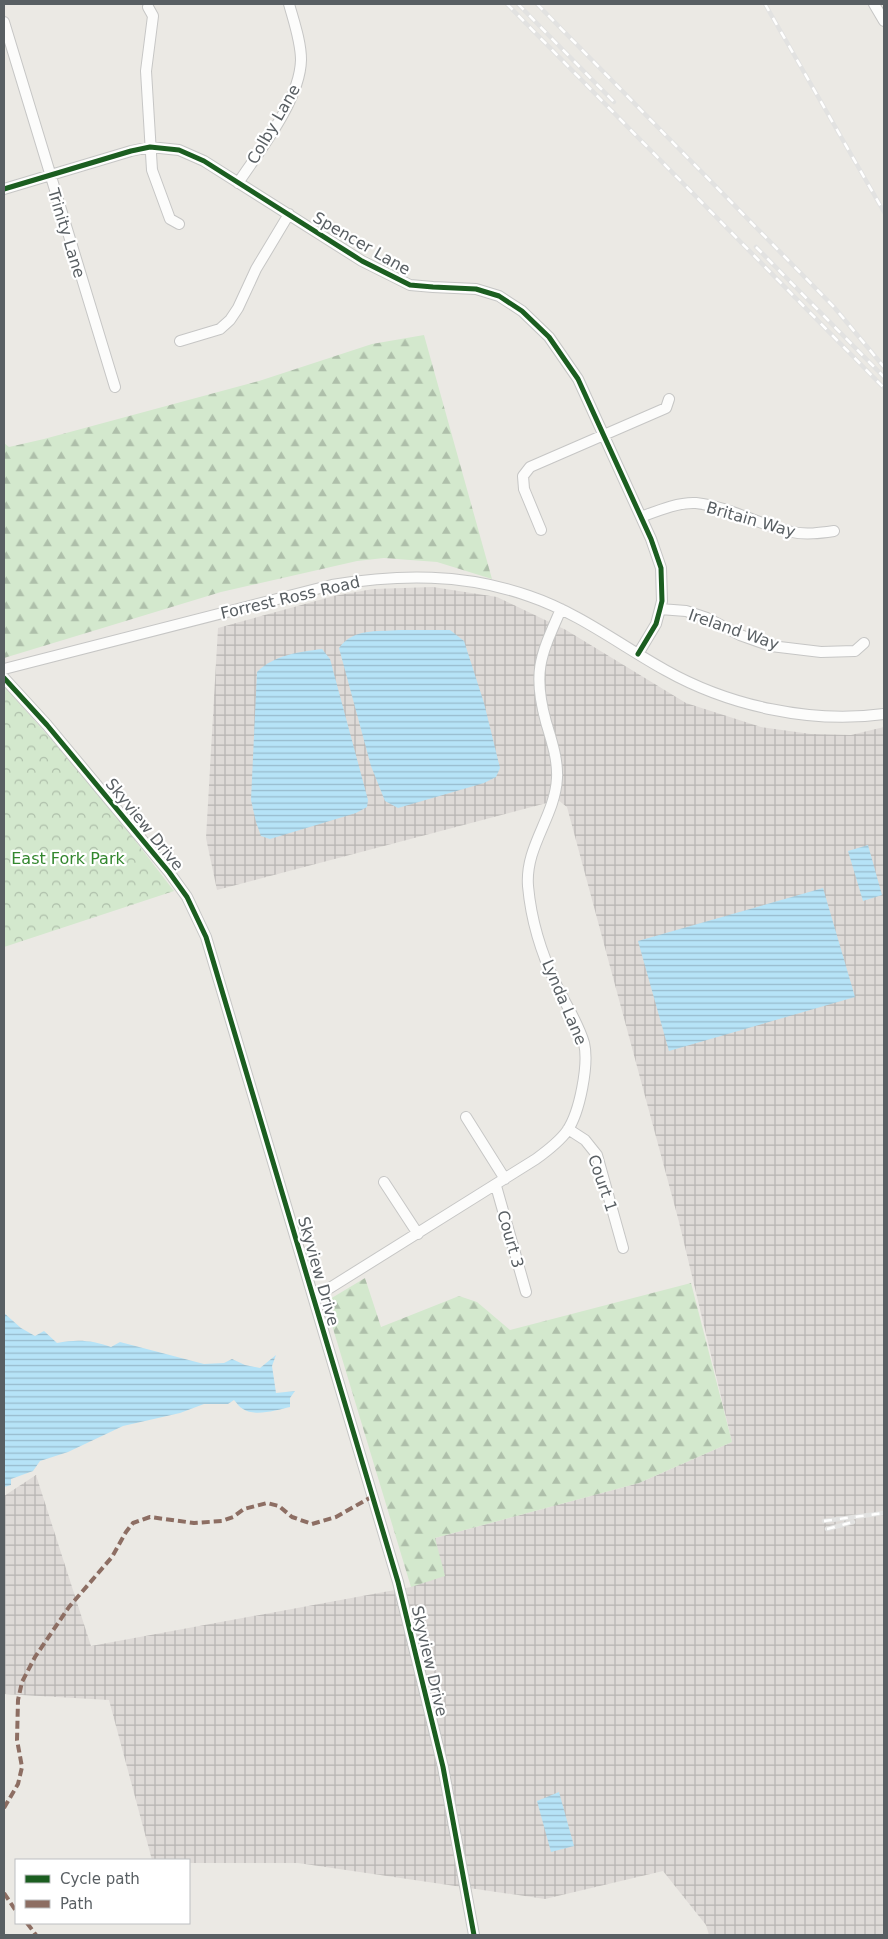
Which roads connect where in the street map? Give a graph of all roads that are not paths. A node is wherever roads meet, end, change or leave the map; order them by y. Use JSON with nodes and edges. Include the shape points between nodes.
{"nodes":[{"id":1,"x":289,"y":4,"type":"edge"},
{"id":2,"x":874,"y":4,"type":"edge"},
{"id":3,"x":148,"y":7,"type":"dead end"},
{"id":4,"x":884,"y":21,"type":"edge"},
{"id":5,"x":4,"y":22,"type":"edge"},
{"id":6,"x":150,"y":147,"type":"junction"},
{"id":7,"x":50,"y":176,"type":"junction"},
{"id":8,"x":238,"y":183,"type":"junction"},
{"id":9,"x":4,"y":189,"type":"edge"},
{"id":10,"x":288,"y":214,"type":"junction"},
{"id":11,"x":179,"y":224,"type":"dead end"},
{"id":12,"x":180,"y":341,"type":"dead end"},
{"id":13,"x":115,"y":387,"type":"dead end"},
{"id":14,"x":669,"y":399,"type":"dead end"},
{"id":15,"x":604,"y":436,"type":"junction"},
{"id":16,"x":641,"y":517,"type":"junction"},
{"id":17,"x":541,"y":530,"type":"dead end"},
{"id":18,"x":834,"y":531,"type":"dead end"},
{"id":19,"x":561,"y":609,"type":"junction"},
{"id":20,"x":660,"y":609,"type":"junction"},
{"id":21,"x":864,"y":644,"type":"dead end"},
{"id":22,"x":638,"y":654,"type":"junction"},
{"id":23,"x":4,"y":669,"type":"edge"},
{"id":24,"x":4,"y":678,"type":"edge"},
{"id":25,"x":884,"y":714,"type":"edge"},
{"id":26,"x":466,"y":1117,"type":"dead end"},
{"id":27,"x":568,"y":1129,"type":"junction"},
{"id":28,"x":505,"y":1179,"type":"junction"},
{"id":29,"x":384,"y":1182,"type":"dead end"},
{"id":30,"x":496,"y":1186,"type":"junction"},
{"id":31,"x":418,"y":1234,"type":"junction"},
{"id":32,"x":623,"y":1248,"type":"dead end"},
{"id":33,"x":526,"y":1292,"type":"dead end"},
{"id":34,"x":313,"y":1296,"type":"junction"},
{"id":35,"x":474,"y":1935,"type":"edge"}],
"edges":[{"from":1,"to":8,"type":"street","name":"Colby Lane","via":[[301,60],[298,85]]},
{"from":2,"to":4,"type":"street"},
{"from":3,"to":6,"type":"street","via":[[153,16],[146,71]]},
{"from":5,"to":7,"type":"street","name":"Trinity Lane"},
{"from":6,"to":7,"type":"street","name":"Spencer Lane"},
{"from":6,"to":8,"type":"street","name":"Spencer Lane","via":[[179,150]]},
{"from":6,"to":11,"type":"street","via":[[157,188],[170,219]]},
{"from":7,"to":9,"type":"street","name":"Spencer Lane"},
{"from":7,"to":13,"type":"street","name":"Trinity Lane"},
{"from":8,"to":10,"type":"street","name":"Spencer Lane"},
{"from":10,"to":12,"type":"street","via":[[230,320],[220,329]]},
{"from":10,"to":15,"type":"street","name":"Spencer Lane","via":[[362,261],[410,285],[476,289],[499,296],[522,310],[550,337],[578,379]]},
{"from":14,"to":15,"type":"street","via":[[666,408]]},
{"from":15,"to":16,"type":"street","name":"Spencer Lane"},
{"from":15,"to":17,"type":"street","via":[[530,467],[523,476],[524,489]]},
{"from":16,"to":18,"type":"street","name":"Britain Way","via":[[668,507],[695,503],[792,532]]},
{"from":16,"to":20,"type":"street","name":"Spencer Lane","via":[[661,568]]},
{"from":19,"to":22,"type":"street","name":"Forrest Ross Road"},
{"from":19,"to":23,"type":"street","name":"Forrest Ross Road","via":[[528,595],[460,580],[425,576],[373,578],[322,587]]},
{"from":19,"to":27,"type":"street","name":"Lynda Lane","via":[[543,653],[538,682],[557,776],[553,801],[534,845],[528,874],[532,907],[547,961],[584,1044],[584,1075]]},
{"from":20,"to":21,"type":"street","name":"Ireland Way","via":[[707,618],[771,646],[822,652],[855,651]]},
{"from":20,"to":22,"type":"street","name":"Spencer Lane","via":[[656,624]]},
{"from":22,"to":25,"type":"street","name":"Forrest Ross Road","via":[[696,686],[746,703],[809,715]]},
{"from":24,"to":34,"type":"street","name":"Skyview Drive","via":[[149,847],[198,917]]},
{"from":26,"to":28,"type":"street"},
{"from":27,"to":28,"type":"street","name":"Lynda Lane","via":[[545,1152]]},
{"from":27,"to":32,"type":"street","name":"Court 1","via":[[585,1140],[597,1155]]},
{"from":28,"to":30,"type":"street","name":"Lynda Lane"},
{"from":29,"to":31,"type":"street"},
{"from":30,"to":31,"type":"street","name":"Lynda Lane"},
{"from":30,"to":33,"type":"street","name":"Court 3"},
{"from":31,"to":34,"type":"street","name":"Lynda Lane"},
{"from":34,"to":35,"type":"street","name":"Skyview Drive","via":[[398,1582],[442,1767]]}]}
